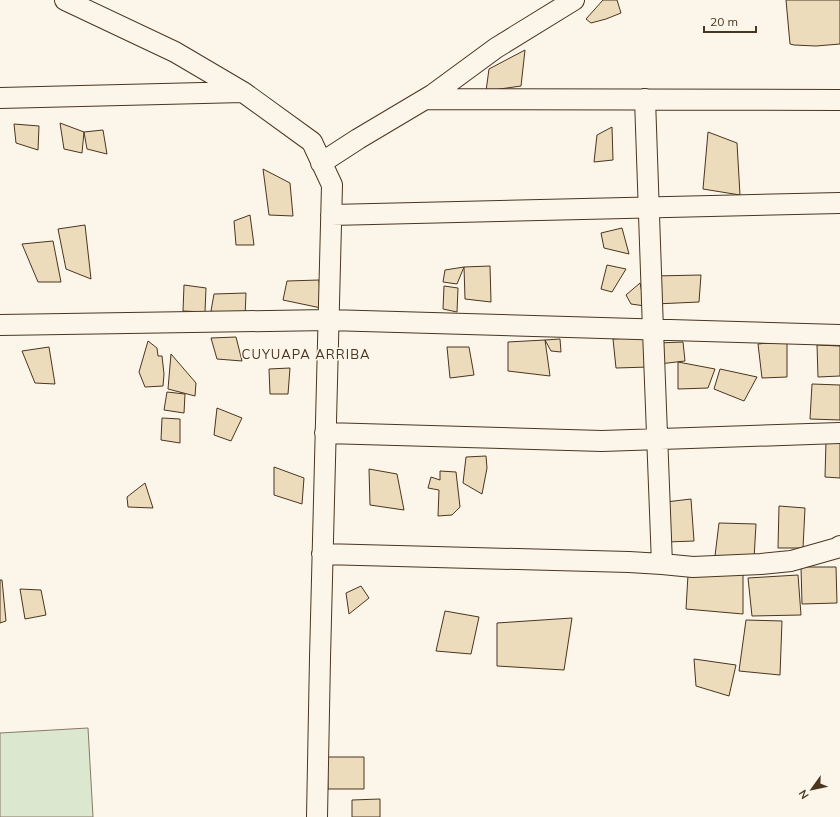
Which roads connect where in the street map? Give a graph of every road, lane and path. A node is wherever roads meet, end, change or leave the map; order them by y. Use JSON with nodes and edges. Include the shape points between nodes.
{"nodes":[{"id":1,"x":65,"y":0,"type":"edge"},
{"id":2,"x":574,"y":0,"type":"edge"},
{"id":3,"x":243,"y":92,"type":"junction"},
{"id":4,"x":0,"y":98,"type":"edge"},
{"id":5,"x":426,"y":99,"type":"junction"},
{"id":6,"x":646,"y":99,"type":"junction"},
{"id":7,"x":840,"y":100,"type":"edge"},
{"id":8,"x":321,"y":163,"type":"junction"},
{"id":9,"x":840,"y":203,"type":"edge"},
{"id":10,"x":649,"y":207,"type":"junction"},
{"id":11,"x":331,"y":215,"type":"junction"},
{"id":12,"x":328,"y":320,"type":"junction"},
{"id":13,"x":0,"y":325,"type":"edge"},
{"id":14,"x":653,"y":330,"type":"junction"},
{"id":15,"x":840,"y":335,"type":"edge"},
{"id":16,"x":325,"y":433,"type":"junction"},
{"id":17,"x":840,"y":433,"type":"edge"},
{"id":18,"x":657,"y":440,"type":"junction"},
{"id":19,"x":840,"y":546,"type":"edge"},
{"id":20,"x":322,"y":554,"type":"junction"},
{"id":21,"x":662,"y":564,"type":"junction"},
{"id":22,"x":317,"y":817,"type":"edge"}],
"edges":[{"from":1,"to":3,"type":"street","via":[[175,52]]},
{"from":2,"to":5,"type":"street","via":[[496,48]]},
{"from":3,"to":4,"type":"street"},
{"from":3,"to":8,"type":"street","via":[[312,142]]},
{"from":5,"to":6,"type":"street"},
{"from":5,"to":8,"type":"street"},
{"from":6,"to":7,"type":"street"},
{"from":6,"to":10,"type":"street"},
{"from":8,"to":11,"type":"street","via":[[332,185]]},
{"from":9,"to":10,"type":"street"},
{"from":10,"to":11,"type":"street"},
{"from":10,"to":14,"type":"street"},
{"from":11,"to":12,"type":"street"},
{"from":12,"to":13,"type":"street"},
{"from":12,"to":14,"type":"street"},
{"from":12,"to":16,"type":"street"},
{"from":14,"to":15,"type":"street"},
{"from":14,"to":18,"type":"street"},
{"from":16,"to":18,"type":"street","via":[[602,441]]},
{"from":16,"to":20,"type":"street"},
{"from":17,"to":18,"type":"street"},
{"from":18,"to":21,"type":"street"},
{"from":19,"to":21,"type":"street","via":[[791,561],[693,567]]},
{"from":20,"to":21,"type":"street"},
{"from":20,"to":22,"type":"street"}]}
